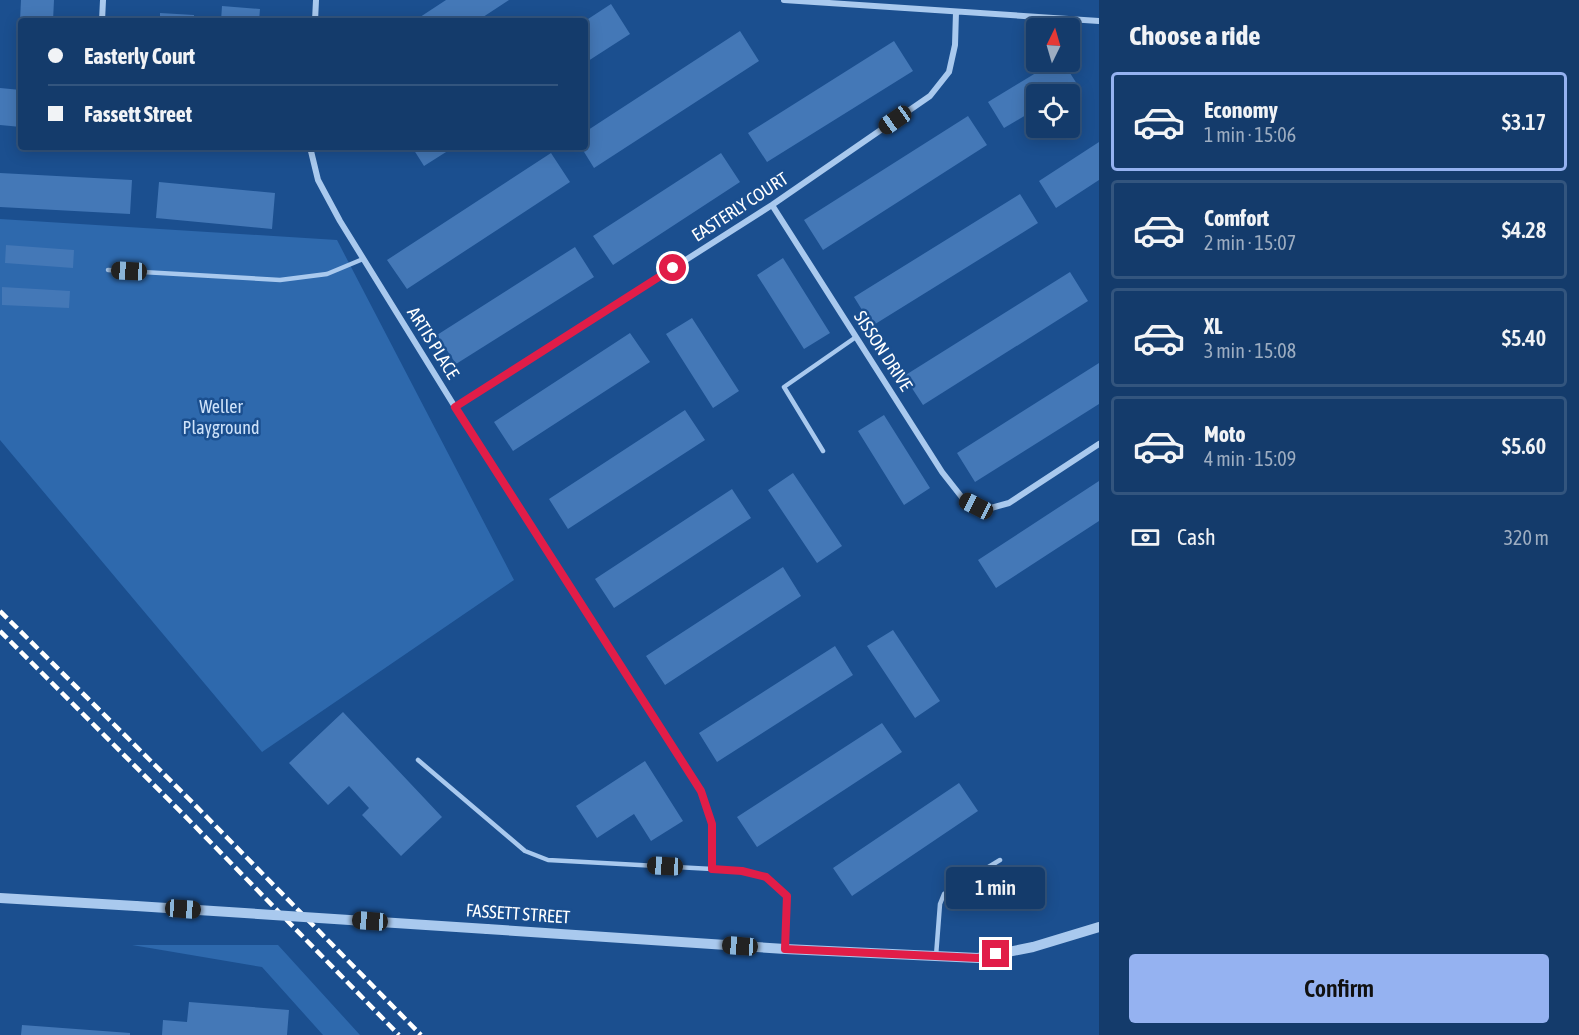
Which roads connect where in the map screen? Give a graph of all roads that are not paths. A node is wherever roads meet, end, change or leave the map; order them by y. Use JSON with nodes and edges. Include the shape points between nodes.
{"nodes":[{"id":1,"x":103,"y":0,"type":"edge"},
{"id":2,"x":316,"y":0,"type":"edge"},
{"id":3,"x":784,"y":0,"type":"edge"},
{"id":4,"x":956,"y":12,"type":"junction"},
{"id":5,"x":102,"y":18,"type":"edge"},
{"id":6,"x":315,"y":18,"type":"edge"},
{"id":7,"x":1099,"y":21,"type":"edge"},
{"id":8,"x":311,"y":150,"type":"edge"},
{"id":9,"x":772,"y":205,"type":"junction"},
{"id":10,"x":363,"y":259,"type":"junction"},
{"id":11,"x":108,"y":270,"type":"dead end"},
{"id":12,"x":856,"y":337,"type":"junction"},
{"id":13,"x":455,"y":407,"type":"junction"},
{"id":14,"x":1099,"y":444,"type":"edge"},
{"id":15,"x":823,"y":451,"type":"dead end"},
{"id":16,"x":418,"y":760,"type":"dead end"},
{"id":17,"x":1000,"y":860,"type":"dead end"},
{"id":18,"x":712,"y":869,"type":"junction"},
{"id":19,"x":0,"y":898,"type":"edge"},
{"id":20,"x":1099,"y":927,"type":"edge"},
{"id":21,"x":785,"y":949,"type":"junction"},
{"id":22,"x":936,"y":956,"type":"junction"}],
"edges":[{"from":1,"to":5,"type":"street"},
{"from":2,"to":6,"type":"street"},
{"from":3,"to":4,"type":"street"},
{"from":4,"to":7,"type":"street"},
{"from":4,"to":9,"type":"street","name":"EASTERLY COURT","via":[[949,72],[930,96]]},
{"from":8,"to":10,"type":"street","name":"ARTIS PLACE","via":[[318,180]]},
{"from":9,"to":12,"type":"street","name":"SISSON DRIVE"},
{"from":9,"to":13,"type":"street","name":"EASTERLY COURT"},
{"from":10,"to":11,"type":"lane","via":[[327,274],[280,280]]},
{"from":10,"to":13,"type":"street","name":"ARTIS PLACE"},
{"from":12,"to":14,"type":"street","name":"SISSON DRIVE","via":[[942,472],[964,500],[976,506],[991,508],[1009,503]]},
{"from":12,"to":15,"type":"lane","via":[[783,387]]},
{"from":13,"to":18,"type":"street","name":"ARTIS PLACE","via":[[701,791],[712,824]]},
{"from":16,"to":18,"type":"lane","via":[[525,851],[548,860]]},
{"from":17,"to":22,"type":"lane","via":[[944,894]]},
{"from":18,"to":21,"type":"street","via":[[766,877],[787,896]]},
{"from":19,"to":21,"type":"street","name":"FASSETT STREET","bridge":true},
{"from":20,"to":22,"type":"street","name":"FASSETT STREET","via":[[978,958]]},
{"from":21,"to":22,"type":"street","name":"FASSETT STREET"}]}
